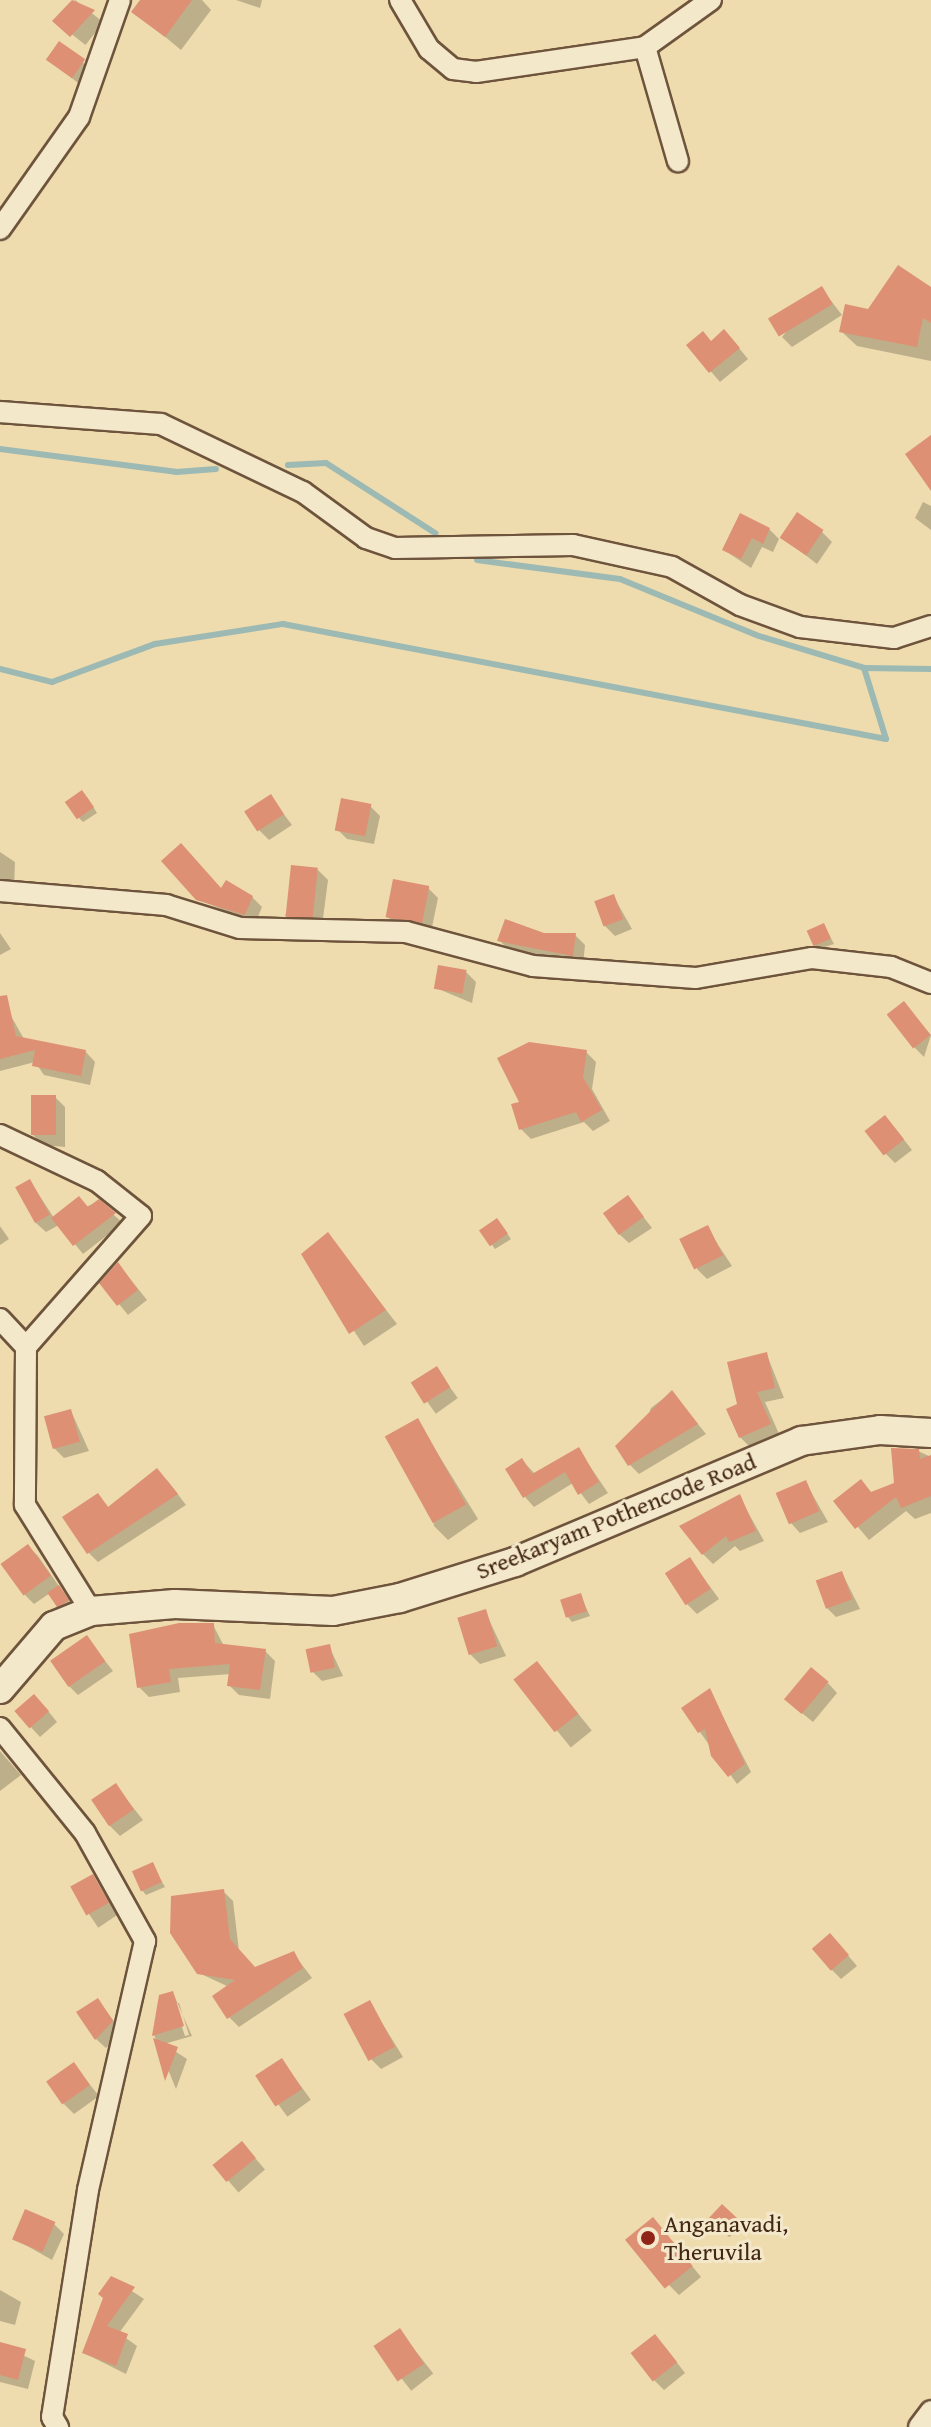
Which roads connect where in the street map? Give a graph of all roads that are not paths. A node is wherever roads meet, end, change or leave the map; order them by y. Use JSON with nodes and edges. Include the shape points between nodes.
{"nodes":[{"id":1,"x":120,"y":0,"type":"edge"},
{"id":2,"x":400,"y":0,"type":"edge"},
{"id":3,"x":711,"y":0,"type":"edge"},
{"id":4,"x":645,"y":47,"type":"junction"},
{"id":5,"x":678,"y":161,"type":"dead end"},
{"id":6,"x":0,"y":229,"type":"edge"},
{"id":7,"x":0,"y":412,"type":"edge"},
{"id":8,"x":931,"y":626,"type":"edge"},
{"id":9,"x":0,"y":891,"type":"edge"},
{"id":10,"x":931,"y":983,"type":"edge"},
{"id":11,"x":0,"y":1135,"type":"edge"},
{"id":12,"x":0,"y":1319,"type":"edge"},
{"id":13,"x":26,"y":1347,"type":"junction"},
{"id":14,"x":931,"y":1433,"type":"edge"},
{"id":15,"x":91,"y":1611,"type":"junction"},
{"id":16,"x":0,"y":1689,"type":"edge"},
{"id":17,"x":0,"y":1728,"type":"edge"},
{"id":18,"x":931,"y":2411,"type":"edge"},
{"id":19,"x":58,"y":2427,"type":"edge"},
{"id":20,"x":919,"y":2427,"type":"edge"}],
"edges":[{"from":1,"to":6,"type":"street","via":[[79,117]]},
{"from":2,"to":4,"type":"street","via":[[429,49],[453,69]]},
{"from":3,"to":4,"type":"street"},
{"from":4,"to":5,"type":"street"},
{"from":7,"to":8,"type":"street","via":[[161,424],[303,492],[366,538],[395,548],[516,548],[543,541],[586,546],[672,567],[740,605],[800,627],[894,638]]},
{"from":9,"to":10,"type":"street","via":[[166,905],[240,928],[406,932],[546,967],[696,978],[812,958],[891,967]]},
{"from":11,"to":13,"type":"street","via":[[97,1181],[141,1216]]},
{"from":12,"to":13,"type":"street"},
{"from":13,"to":15,"type":"street","via":[[25,1505]]},
{"from":14,"to":15,"type":"main road","name":"Sreekaryam Pothencode Road","via":[[880,1430],[801,1441],[515,1562],[400,1598],[333,1611],[175,1604]]},
{"from":15,"to":16,"type":"main road","name":"Sreekaryam Pothencode Road","via":[[54,1626]]},
{"from":17,"to":19,"type":"street","via":[[102,1857],[145,1941],[88,2190],[52,2417]]},
{"from":18,"to":20,"type":"street"}]}
